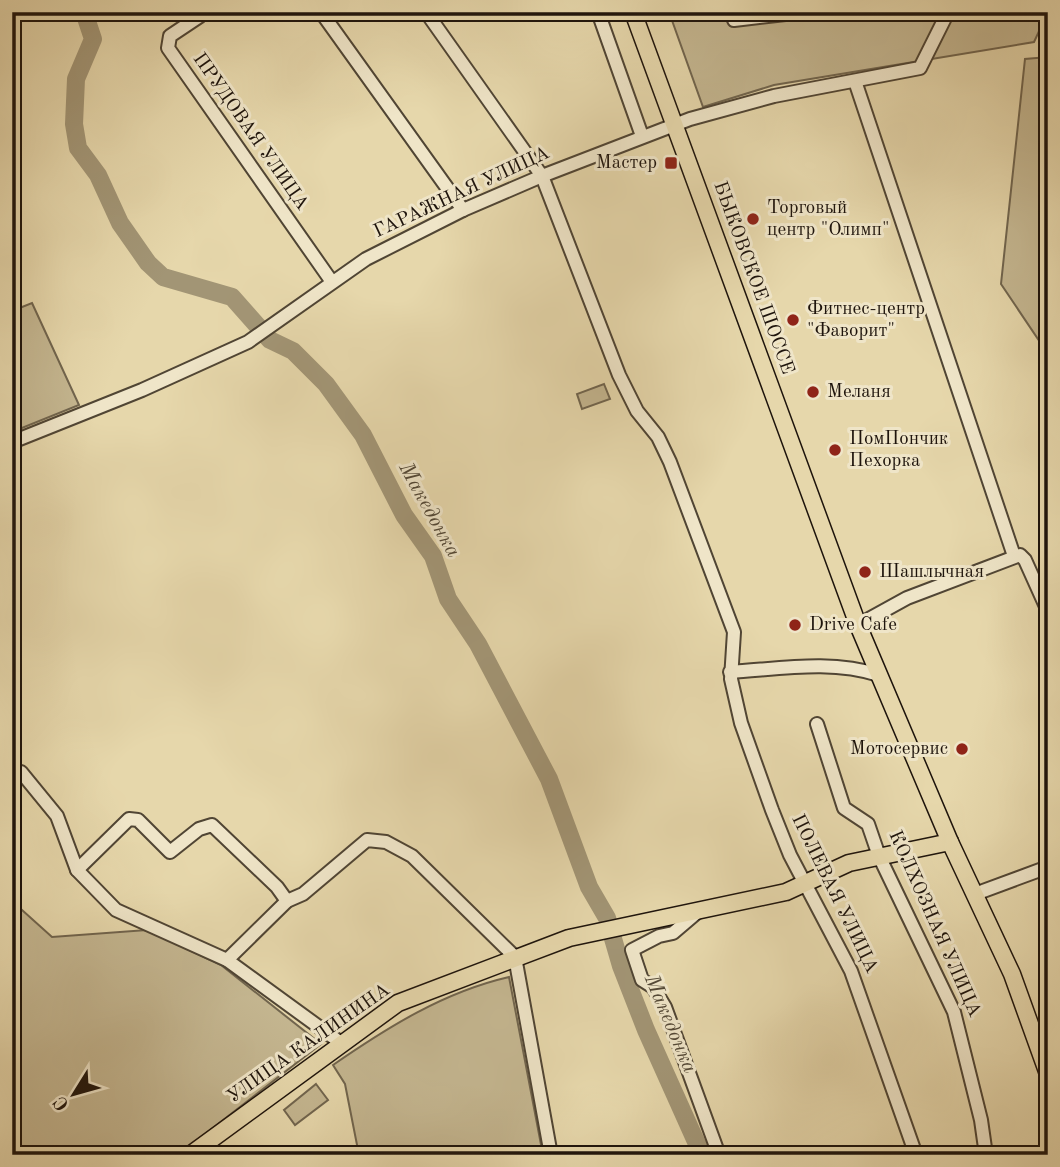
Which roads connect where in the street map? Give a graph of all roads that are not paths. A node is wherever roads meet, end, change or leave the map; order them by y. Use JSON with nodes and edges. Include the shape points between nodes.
{"nodes":[{"id":1,"x":198,"y":12,"type":"edge"},
{"id":2,"x":321,"y":12,"type":"edge"},
{"id":3,"x":426,"y":12,"type":"edge"},
{"id":4,"x":598,"y":12,"type":"edge"},
{"id":5,"x":633,"y":12,"type":"edge"},
{"id":6,"x":731,"y":12,"type":"edge"},
{"id":7,"x":803,"y":12,"type":"edge"},
{"id":8,"x":948,"y":12,"type":"edge"},
{"id":9,"x":855,"y":81,"type":"junction"},
{"id":10,"x":673,"y":124,"type":"junction"},
{"id":11,"x":642,"y":136,"type":"junction"},
{"id":12,"x":542,"y":176,"type":"junction"},
{"id":13,"x":463,"y":210,"type":"junction"},
{"id":14,"x":332,"y":282,"type":"junction"},
{"id":15,"x":12,"y":442,"type":"edge"},
{"id":16,"x":1020,"y":558,"type":"junction"},
{"id":17,"x":1048,"y":611,"type":"edge"},
{"id":18,"x":858,"y":625,"type":"junction"},
{"id":19,"x":730,"y":672,"type":"junction"},
{"id":20,"x":878,"y":675,"type":"junction"},
{"id":21,"x":817,"y":724,"type":"dead end"},
{"id":22,"x":21,"y":772,"type":"dead end"},
{"id":23,"x":950,"y":842,"type":"junction"},
{"id":24,"x":879,"y":856,"type":"junction"},
{"id":25,"x":1048,"y":867,"type":"edge"},
{"id":26,"x":77,"y":870,"type":"junction"},
{"id":27,"x":806,"y":886,"type":"junction"},
{"id":28,"x":975,"y":894,"type":"junction"},
{"id":29,"x":286,"y":901,"type":"junction"},
{"id":30,"x":700,"y":910,"type":"junction"},
{"id":31,"x":515,"y":957,"type":"junction"},
{"id":32,"x":227,"y":960,"type":"junction"},
{"id":33,"x":341,"y":1043,"type":"junction"},
{"id":34,"x":1048,"y":1074,"type":"edge"},
{"id":35,"x":190,"y":1155,"type":"edge"},
{"id":36,"x":551,"y":1155,"type":"edge"},
{"id":37,"x":719,"y":1155,"type":"edge"},
{"id":38,"x":916,"y":1155,"type":"edge"},
{"id":39,"x":985,"y":1155,"type":"edge"}],
"edges":[{"from":1,"to":14,"type":"street","name":"ПРУДОВАЯ УЛИЦА","via":[[200,16],[170,36],[168,48]]},
{"from":2,"to":13,"type":"street"},
{"from":3,"to":12,"type":"street","name":"ПОЛЕВАЯ УЛИЦА"},
{"from":4,"to":11,"type":"street"},
{"from":5,"to":10,"type":"main road","name":"БЫКОВСКОЕ ШОССЕ"},
{"from":6,"to":7,"type":"street","via":[[734,20]]},
{"from":8,"to":9,"type":"street","name":"ГАРАЖНАЯ УЛИЦА","via":[[920,68]]},
{"from":9,"to":10,"type":"street","name":"ГАРАЖНАЯ УЛИЦА","via":[[774,96]]},
{"from":9,"to":16,"type":"street"},
{"from":10,"to":11,"type":"street","name":"ГАРАЖНАЯ УЛИЦА"},
{"from":10,"to":18,"type":"main road","name":"БЫКОВСКОЕ ШОССЕ"},
{"from":11,"to":12,"type":"street","name":"ГАРАЖНАЯ УЛИЦА"},
{"from":12,"to":13,"type":"street","name":"ГАРАЖНАЯ УЛИЦА"},
{"from":12,"to":19,"type":"street","name":"ПОЛЕВАЯ УЛИЦА","via":[[619,375],[670,462],[722,599],[734,632]]},
{"from":13,"to":14,"type":"street","name":"ГАРАЖНАЯ УЛИЦА","via":[[366,259]]},
{"from":14,"to":15,"type":"street","name":"ГАРАЖНАЯ УЛИЦА","via":[[263,333],[142,390]]},
{"from":16,"to":17,"type":"street"},
{"from":16,"to":18,"type":"street","via":[[907,598]]},
{"from":18,"to":20,"type":"main road","name":"БЫКОВСКОЕ ШОССЕ"},
{"from":19,"to":20,"type":"street","via":[[827,666]]},
{"from":19,"to":27,"type":"street","name":"ПОЛЕВАЯ УЛИЦА","via":[[741,723]]},
{"from":20,"to":23,"type":"main road","name":"БЫКОВСКОЕ ШОССЕ"},
{"from":21,"to":24,"type":"street","name":"КОЛХОЗНАЯ УЛИЦА","via":[[844,808],[868,824]]},
{"from":22,"to":26,"type":"street","via":[[57,816]]},
{"from":23,"to":24,"type":"main road","name":"УЛИЦА КАЛИНИНА"},
{"from":23,"to":28,"type":"main road","name":"БЫКОВСКОЕ ШОССЕ"},
{"from":24,"to":27,"type":"main road","name":"УЛИЦА КАЛИНИНА","via":[[831,869]]},
{"from":24,"to":39,"type":"street","name":"КОЛХОЗНАЯ УЛИЦА","via":[[954,1012],[976,1096]]},
{"from":25,"to":28,"type":"street"},
{"from":26,"to":29,"type":"street","via":[[129,819],[138,820],[170,852],[199,829],[212,825]]},
{"from":26,"to":32,"type":"street","via":[[116,910]]},
{"from":27,"to":30,"type":"main road","name":"УЛИЦА КАЛИНИНА"},
{"from":27,"to":38,"type":"street","name":"ПОЛЕВАЯ УЛИЦА","via":[[851,971]]},
{"from":28,"to":34,"type":"main road","name":"БЫКОВСКОЕ ШОССЕ","via":[[1012,974]]},
{"from":29,"to":31,"type":"street","via":[[303,894],[367,840],[386,842],[412,856]]},
{"from":29,"to":32,"type":"street"},
{"from":30,"to":31,"type":"main road","name":"УЛИЦА КАЛИНИНА","via":[[610,929]]},
{"from":30,"to":37,"type":"street","via":[[673,933],[632,950],[642,980],[653,987],[665,1007]]},
{"from":31,"to":33,"type":"main road","name":"УЛИЦА КАЛИНИНА","via":[[398,1003]]},
{"from":31,"to":36,"type":"street"},
{"from":32,"to":33,"type":"street"},
{"from":33,"to":35,"type":"main road","name":"УЛИЦА КАЛИНИНА"}]}
